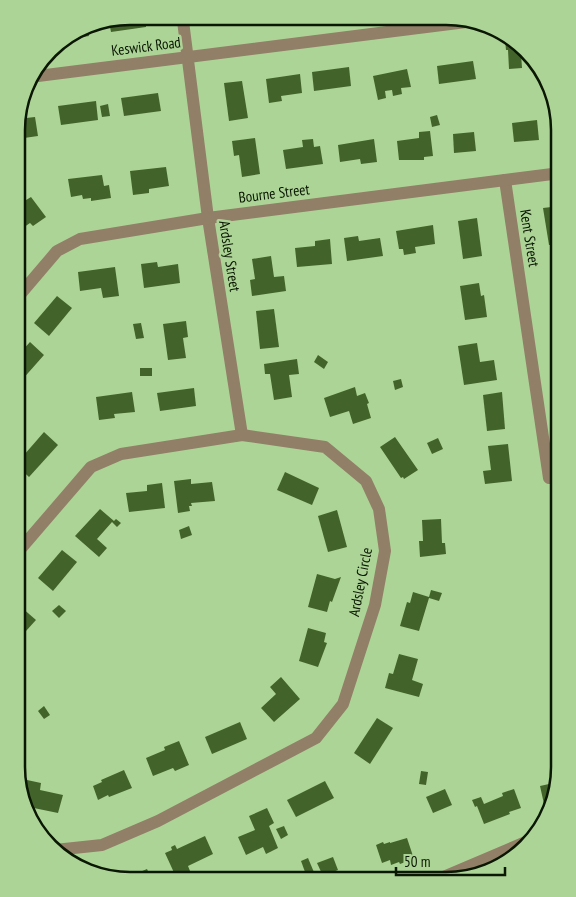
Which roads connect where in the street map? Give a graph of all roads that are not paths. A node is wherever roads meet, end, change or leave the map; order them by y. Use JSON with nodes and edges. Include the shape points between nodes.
{"nodes":[{"id":1,"x":184,"y":25,"type":"edge"},
{"id":2,"x":442,"y":25,"type":"edge"},
{"id":3,"x":188,"y":57,"type":"junction"},
{"id":4,"x":41,"y":76,"type":"edge"},
{"id":5,"x":551,"y":174,"type":"edge"},
{"id":6,"x":504,"y":180,"type":"junction"},
{"id":7,"x":208,"y":218,"type":"junction"},
{"id":8,"x":25,"y":289,"type":"edge"},
{"id":9,"x":242,"y":435,"type":"junction"},
{"id":10,"x":549,"y":478,"type":"dead end"},
{"id":11,"x":25,"y":543,"type":"edge"},
{"id":12,"x":513,"y":847,"type":"edge"},
{"id":13,"x":65,"y":849,"type":"edge"},
{"id":14,"x":456,"y":871,"type":"edge"}],
"edges":[{"from":1,"to":3,"type":"street","name":"Ardsley Street"},
{"from":2,"to":3,"type":"street","name":"Keswick Road"},
{"from":3,"to":4,"type":"street","name":"Keswick Road"},
{"from":3,"to":7,"type":"street","name":"Ardsley Street"},
{"from":5,"to":6,"type":"street","name":"Bourne Street"},
{"from":6,"to":7,"type":"street","name":"Bourne Street"},
{"from":6,"to":10,"type":"street","name":"Kent Street"},
{"from":7,"to":8,"type":"street","name":"Bourne Street","via":[[80,239],[57,251]]},
{"from":7,"to":9,"type":"street","name":"Ardsley Street"},
{"from":9,"to":11,"type":"street","name":"Ardsley Circle","via":[[122,454],[91,467]]},
{"from":9,"to":13,"type":"street","name":"Ardsley Circle","via":[[325,448],[366,481],[379,510],[385,551],[377,596],[343,704],[316,738],[158,821],[102,845]]},
{"from":12,"to":14,"type":"street"}]}
